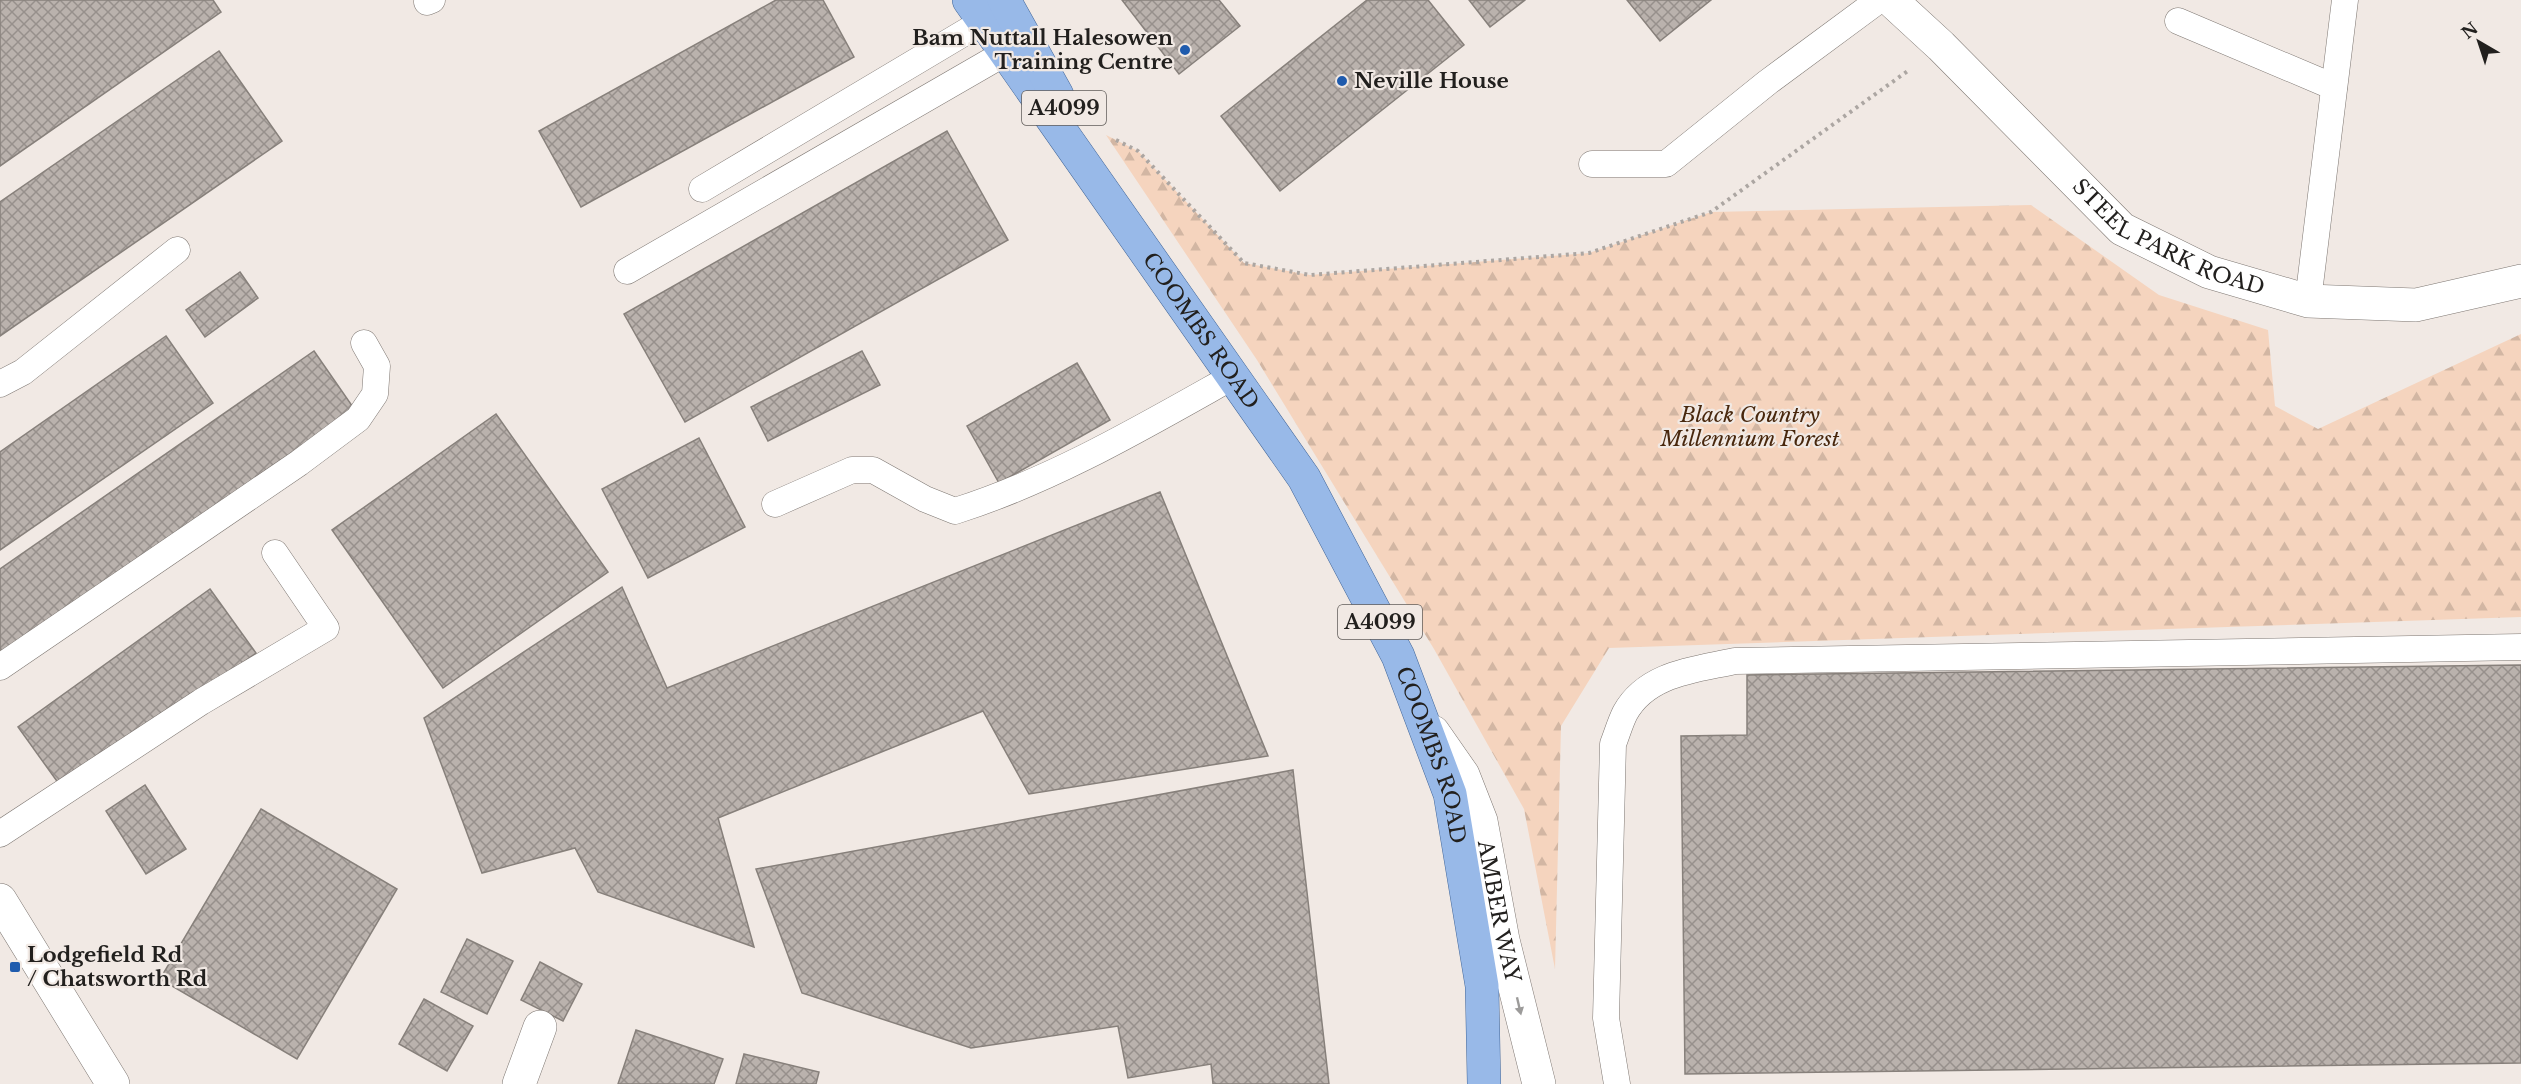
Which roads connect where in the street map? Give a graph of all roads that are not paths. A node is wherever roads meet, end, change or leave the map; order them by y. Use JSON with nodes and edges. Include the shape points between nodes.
{"nodes":[{"id":1,"x":1879,"y":0,"type":"edge"},
{"id":2,"x":1891,"y":0,"type":"edge"},
{"id":3,"x":2345,"y":0,"type":"edge"},
{"id":4,"x":986,"y":5,"type":"edge"},
{"id":5,"x":2178,"y":21,"type":"dead end"},
{"id":6,"x":1005,"y":53,"type":"junction"},
{"id":7,"x":2334,"y":87,"type":"junction"},
{"id":8,"x":1592,"y":164,"type":"dead end"},
{"id":9,"x":702,"y":189,"type":"dead end"},
{"id":10,"x":1123,"y":218,"type":"junction"},
{"id":11,"x":177,"y":250,"type":"dead end"},
{"id":12,"x":627,"y":271,"type":"dead end"},
{"id":13,"x":2521,"y":280,"type":"edge"},
{"id":14,"x":2308,"y":301,"type":"junction"},
{"id":15,"x":364,"y":344,"type":"dead end"},
{"id":16,"x":1232,"y":377,"type":"junction"},
{"id":17,"x":0,"y":384,"type":"edge"},
{"id":18,"x":775,"y":504,"type":"dead end"},
{"id":19,"x":275,"y":553,"type":"dead end"},
{"id":20,"x":2521,"y":647,"type":"edge"},
{"id":21,"x":0,"y":667,"type":"edge"},
{"id":22,"x":1420,"y":716,"type":"junction"},
{"id":23,"x":0,"y":834,"type":"edge"},
{"id":24,"x":0,"y":900,"type":"edge"},
{"id":25,"x":540,"y":1027,"type":"dead end"},
{"id":26,"x":113,"y":1084,"type":"edge"},
{"id":27,"x":519,"y":1084,"type":"edge"},
{"id":28,"x":1485,"y":1084,"type":"edge"},
{"id":29,"x":1539,"y":1084,"type":"edge"},
{"id":30,"x":1617,"y":1084,"type":"edge"}],
"edges":[{"from":1,"to":8,"type":"lane","via":[[1666,164]]},
{"from":2,"to":14,"type":"street","name":"STEEL PARK ROAD","via":[[2122,229],[2209,272]]},
{"from":3,"to":7,"type":"lane"},
{"from":4,"to":6,"type":"main road","name":"COOMBS ROAD","number":"A4099"},
{"from":4,"to":9,"type":"lane"},
{"from":4,"to":10,"type":"main road","name":"COOMBS ROAD","number":"A4099"},
{"from":5,"to":7,"type":"lane"},
{"from":6,"to":10,"type":"main road","name":"COOMBS ROAD","number":"A4099"},
{"from":6,"to":12,"type":"lane"},
{"from":7,"to":14,"type":"lane"},
{"from":10,"to":16,"type":"main road","name":"COOMBS ROAD","number":"A4099"},
{"from":11,"to":17,"type":"lane","via":[[23,372]]},
{"from":13,"to":14,"type":"street","name":"STEEL PARK ROAD","via":[[2416,305]]},
{"from":15,"to":21,"type":"lane","via":[[377,366],[377,376],[375,394],[358,419]]},
{"from":16,"to":18,"type":"lane","via":[[1109,445],[992,500],[955,511],[873,470],[852,470]]},
{"from":16,"to":22,"type":"main road","name":"COOMBS ROAD","number":"A4099","via":[[1304,478],[1398,656]]},
{"from":19,"to":23,"type":"lane","via":[[326,628],[201,702]]},
{"from":20,"to":30,"type":"lane","via":[[1735,661],[1653,683],[1626,712],[1613,744],[1606,1018]]},
{"from":22,"to":28,"type":"main road","name":"COOMBS ROAD","number":"A4099","via":[[1450,794],[1482,986]]},
{"from":22,"to":29,"type":"street","name":"AMBER WAY","one_way":true,"via":[[1463,775],[1481,821],[1503,940]]},
{"from":24,"to":26,"type":"street"},
{"from":25,"to":27,"type":"street"}]}
